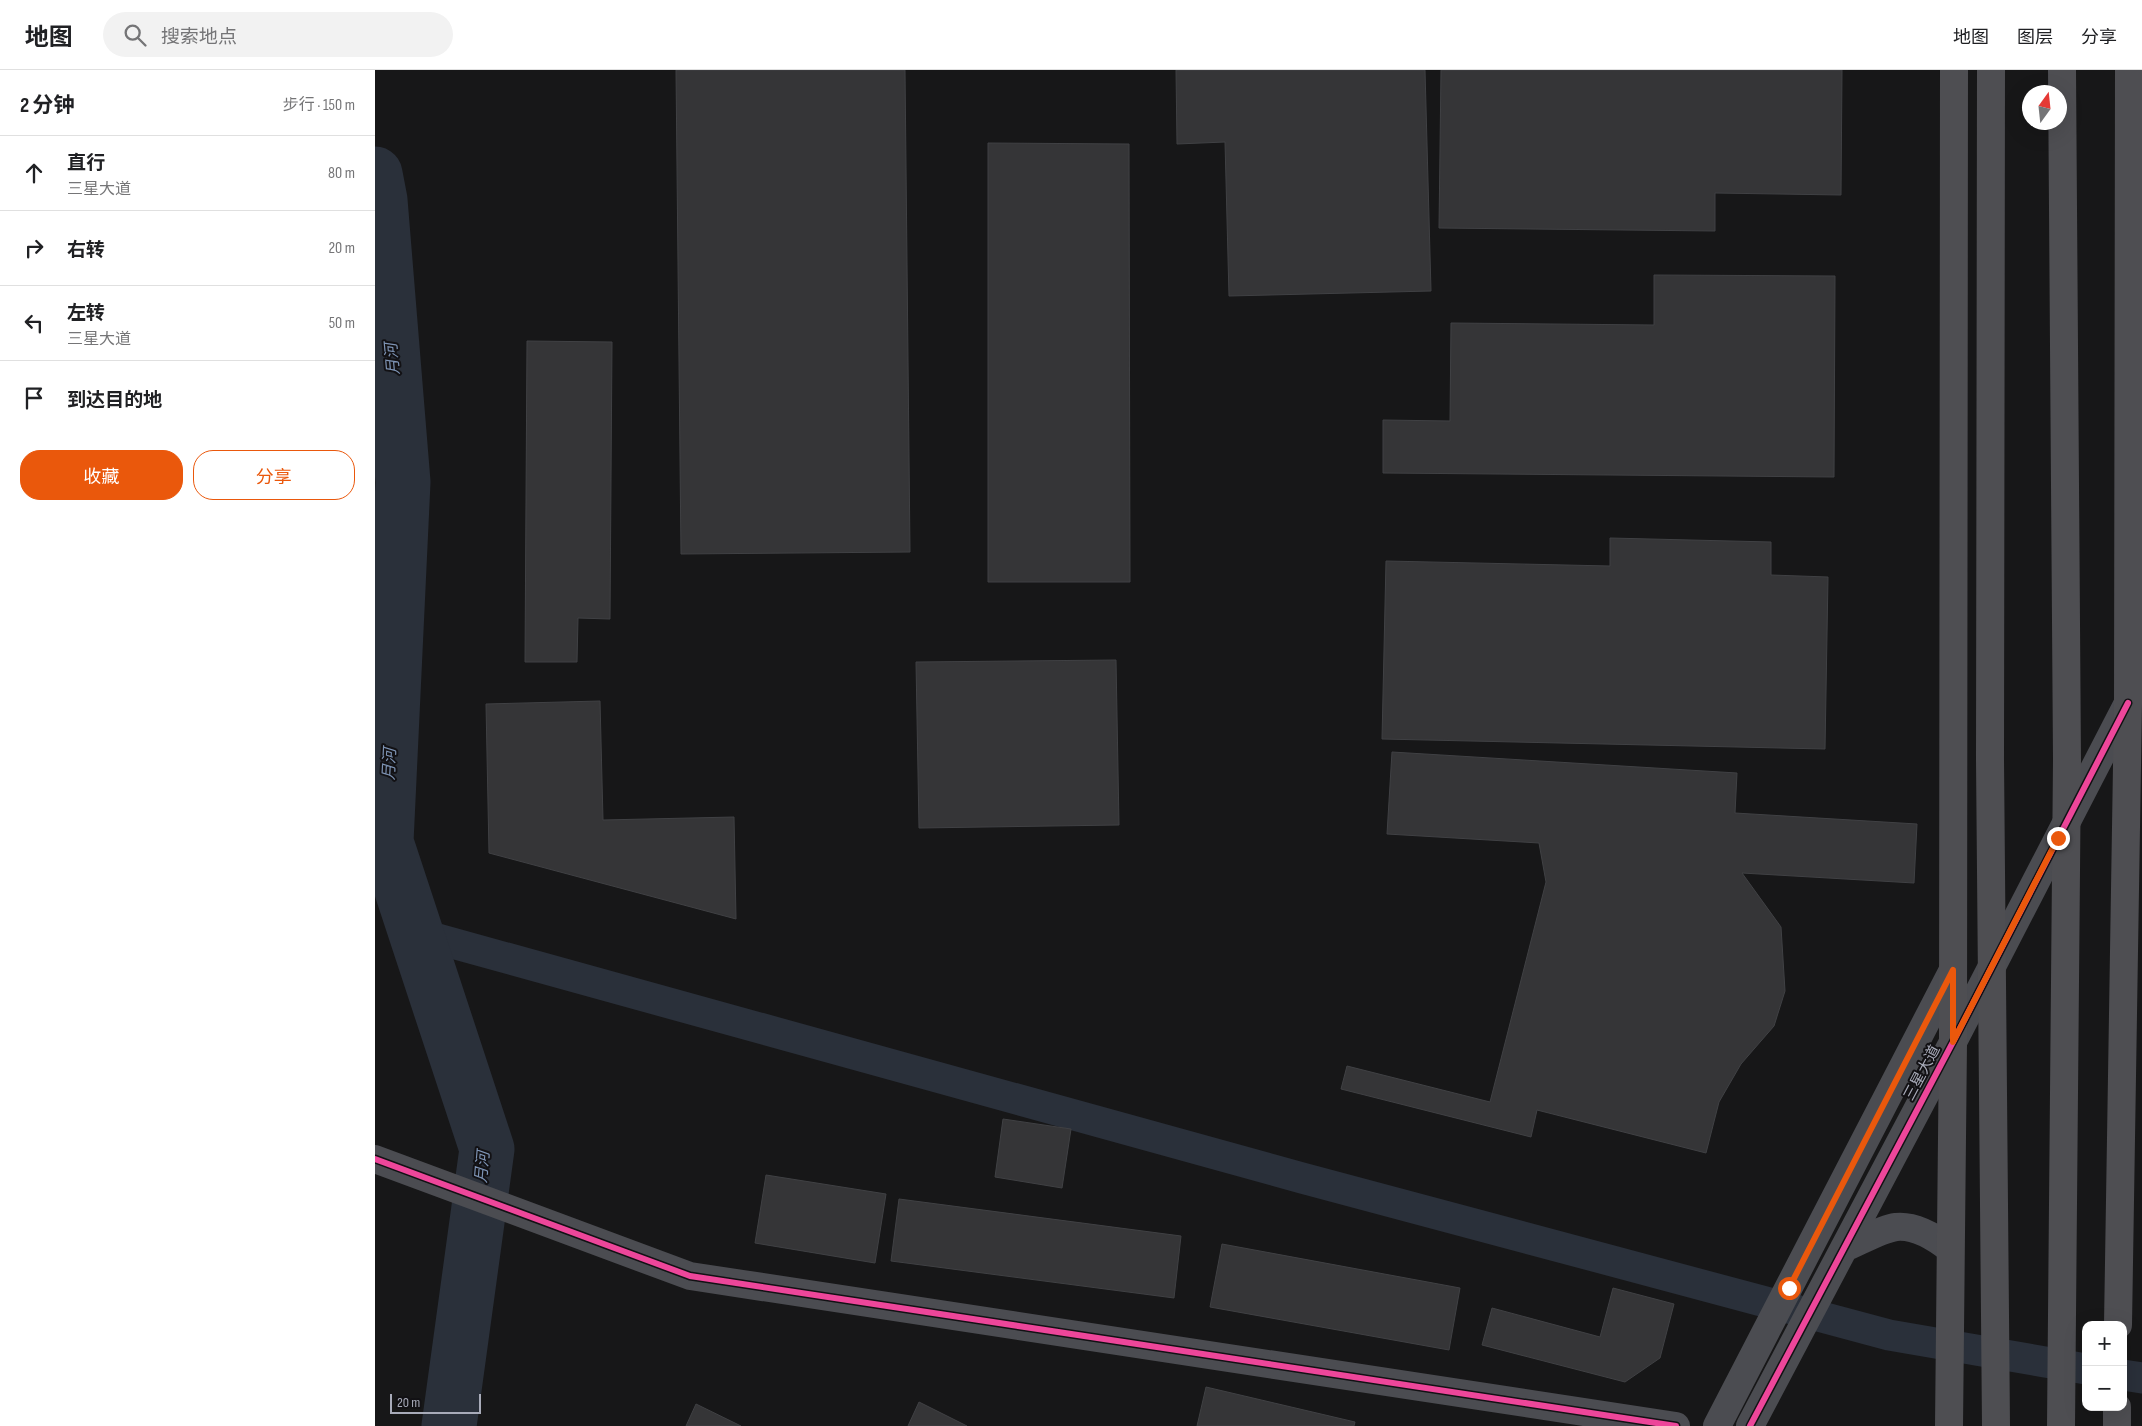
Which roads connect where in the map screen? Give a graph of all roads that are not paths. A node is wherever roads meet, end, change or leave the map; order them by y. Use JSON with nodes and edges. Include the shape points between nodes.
{"nodes":[{"id":1,"x":1954,"y":70,"type":"edge"},
{"id":2,"x":1991,"y":70,"type":"edge"},
{"id":3,"x":2062,"y":70,"type":"edge"},
{"id":4,"x":2129,"y":70,"type":"edge"},
{"id":5,"x":2128,"y":703,"type":"junction"},
{"id":6,"x":1953,"y":970,"type":"junction"},
{"id":7,"x":1953,"y":1042,"type":"junction"},
{"id":8,"x":375,"y":1158,"type":"edge"},
{"id":9,"x":1844,"y":1248,"type":"junction"},
{"id":10,"x":1950,"y":1249,"type":"junction"},
{"id":11,"x":2118,"y":1321,"type":"edge"},
{"id":12,"x":2117,"y":1411,"type":"edge"},
{"id":13,"x":1949,"y":1418,"type":"edge"},
{"id":14,"x":1676,"y":1426,"type":"edge"},
{"id":15,"x":1717,"y":1426,"type":"edge"},
{"id":16,"x":1750,"y":1426,"type":"edge"},
{"id":17,"x":1996,"y":1426,"type":"edge"},
{"id":18,"x":2061,"y":1426,"type":"edge"},
{"id":19,"x":2117,"y":1426,"type":"edge"}],
"edges":[{"from":1,"to":6,"type":"main road"},
{"from":2,"to":17,"type":"main road","via":[[1989,760]]},
{"from":3,"to":18,"type":"main road","via":[[2067,760]]},
{"from":4,"to":5,"type":"main road"},
{"from":5,"to":7,"type":"street","name":"三星大道"},
{"from":5,"to":11,"type":"main road"},
{"from":6,"to":7,"type":"main road"},
{"from":6,"to":15,"type":"street","name":"三星大道"},
{"from":7,"to":9,"type":"street","name":"三星大道"},
{"from":7,"to":10,"type":"main road"},
{"from":8,"to":14,"type":"street","via":[[690,1276]]},
{"from":9,"to":10,"type":"street","via":[[1895,1227],[1933,1236]]},
{"from":9,"to":16,"type":"street","name":"三星大道"},
{"from":10,"to":13,"type":"main road"},
{"from":12,"to":19,"type":"main road"}]}
